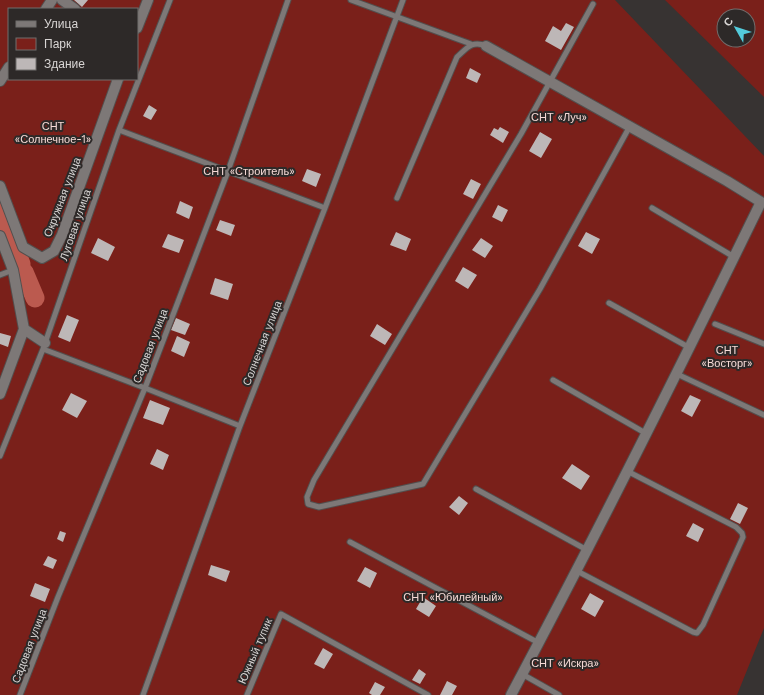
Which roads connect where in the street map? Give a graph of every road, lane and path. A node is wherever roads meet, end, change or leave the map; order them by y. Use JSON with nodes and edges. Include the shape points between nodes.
{"nodes":[{"id":1,"x":62,"y":0,"type":"edge"},
{"id":2,"x":148,"y":0,"type":"edge"},
{"id":3,"x":170,"y":0,"type":"edge"},
{"id":4,"x":288,"y":0,"type":"edge"},
{"id":5,"x":351,"y":0,"type":"edge"},
{"id":6,"x":403,"y":0,"type":"edge"},
{"id":7,"x":593,"y":4,"type":"dead end"},
{"id":8,"x":74,"y":8,"type":"edge"},
{"id":9,"x":397,"y":16,"type":"junction"},
{"id":10,"x":138,"y":25,"type":"edge"},
{"id":11,"x":471,"y":44,"type":"junction"},
{"id":12,"x":486,"y":46,"type":"joint"},
{"id":13,"x":8,"y":69,"type":"edge"},
{"id":14,"x":118,"y":80,"type":"edge"},
{"id":15,"x":0,"y":81,"type":"edge"},
{"id":16,"x":550,"y":81,"type":"junction"},
{"id":17,"x":630,"y":126,"type":"junction"},
{"id":18,"x":119,"y":130,"type":"junction"},
{"id":19,"x":228,"y":171,"type":"junction"},
{"id":20,"x":0,"y":186,"type":"edge"},
{"id":21,"x":397,"y":198,"type":"dead end"},
{"id":22,"x":325,"y":208,"type":"junction"},
{"id":23,"x":652,"y":208,"type":"dead end"},
{"id":24,"x":0,"y":236,"type":"edge"},
{"id":25,"x":734,"y":257,"type":"junction"},
{"id":26,"x":13,"y":270,"type":"junction"},
{"id":27,"x":0,"y":275,"type":"edge"},
{"id":28,"x":609,"y":304,"type":"dead end"},
{"id":29,"x":715,"y":324,"type":"dead end"},
{"id":30,"x":24,"y":329,"type":"junction"},
{"id":31,"x":764,"y":344,"type":"edge"},
{"id":32,"x":44,"y":346,"type":"junction"},
{"id":33,"x":690,"y":348,"type":"junction"},
{"id":34,"x":677,"y":374,"type":"junction"},
{"id":35,"x":552,"y":380,"type":"dead end"},
{"id":36,"x":144,"y":388,"type":"junction"},
{"id":37,"x":0,"y":394,"type":"edge"},
{"id":38,"x":764,"y":415,"type":"edge"},
{"id":39,"x":240,"y":426,"type":"junction"},
{"id":40,"x":647,"y":434,"type":"junction"},
{"id":41,"x":0,"y":456,"type":"edge"},
{"id":42,"x":627,"y":471,"type":"junction"},
{"id":43,"x":476,"y":489,"type":"dead end"},
{"id":44,"x":350,"y":542,"type":"dead end"},
{"id":45,"x":587,"y":550,"type":"junction"},
{"id":46,"x":576,"y":571,"type":"junction"},
{"id":47,"x":539,"y":643,"type":"junction"},
{"id":48,"x":522,"y":674,"type":"junction"},
{"id":49,"x":20,"y":695,"type":"edge"},
{"id":50,"x":143,"y":695,"type":"edge"},
{"id":51,"x":246,"y":695,"type":"edge"},
{"id":52,"x":428,"y":695,"type":"edge"},
{"id":53,"x":511,"y":695,"type":"edge"},
{"id":54,"x":560,"y":695,"type":"edge"}],
"edges":[{"from":1,"to":8,"type":"street"},
{"from":2,"to":10,"type":"street"},
{"from":3,"to":18,"type":"lane","name":"Луговая улица"},
{"from":4,"to":19,"type":"lane","name":"Садовая улица"},
{"from":5,"to":9,"type":"lane"},
{"from":6,"to":9,"type":"lane","name":"Солнечная улица"},
{"from":7,"to":16,"type":"lane"},
{"from":9,"to":11,"type":"lane"},
{"from":9,"to":22,"type":"lane","name":"Солнечная улица"},
{"from":11,"to":12,"type":"lane","via":[[479,43]]},
{"from":11,"to":21,"type":"lane","via":[[457,57]]},
{"from":12,"to":16,"type":"street"},
{"from":13,"to":15,"type":"street"},
{"from":14,"to":20,"type":"street","name":"Окружная улица","via":[[54,251],[42,258],[23,248]]},
{"from":16,"to":17,"type":"street"},
{"from":16,"to":17,"type":"lane","via":[[521,134],[314,480],[307,497],[308,504],[319,507],[423,484],[540,289]]},
{"from":17,"to":25,"type":"street","via":[[761,202]]},
{"from":18,"to":19,"type":"lane"},
{"from":18,"to":32,"type":"lane","name":"Луговая улица"},
{"from":19,"to":22,"type":"lane"},
{"from":19,"to":36,"type":"lane","name":"Садовая улица"},
{"from":22,"to":39,"type":"lane","name":"Солнечная улица"},
{"from":23,"to":25,"type":"lane"},
{"from":24,"to":26,"type":"street"},
{"from":25,"to":33,"type":"street"},
{"from":26,"to":27,"type":"lane"},
{"from":26,"to":30,"type":"street"},
{"from":28,"to":33,"type":"lane"},
{"from":29,"to":31,"type":"lane"},
{"from":30,"to":32,"type":"street"},
{"from":30,"to":37,"type":"street"},
{"from":32,"to":36,"type":"lane"},
{"from":32,"to":41,"type":"lane","name":"Луговая улица"},
{"from":33,"to":34,"type":"street"},
{"from":34,"to":38,"type":"lane"},
{"from":34,"to":40,"type":"street"},
{"from":35,"to":40,"type":"lane"},
{"from":36,"to":39,"type":"lane"},
{"from":36,"to":49,"type":"lane","name":"Садовая улица"},
{"from":39,"to":50,"type":"lane","name":"Солнечная улица"},
{"from":40,"to":42,"type":"street"},
{"from":42,"to":45,"type":"street"},
{"from":42,"to":46,"type":"lane","via":[[736,527],[742,533],[743,537],[703,625],[697,633],[693,632]]},
{"from":43,"to":45,"type":"lane"},
{"from":44,"to":47,"type":"lane"},
{"from":45,"to":46,"type":"street"},
{"from":46,"to":47,"type":"street"},
{"from":47,"to":48,"type":"street"},
{"from":48,"to":53,"type":"street"},
{"from":48,"to":54,"type":"lane"},
{"from":51,"to":52,"type":"lane","name":"Южный тупик","via":[[281,614]]}]}
